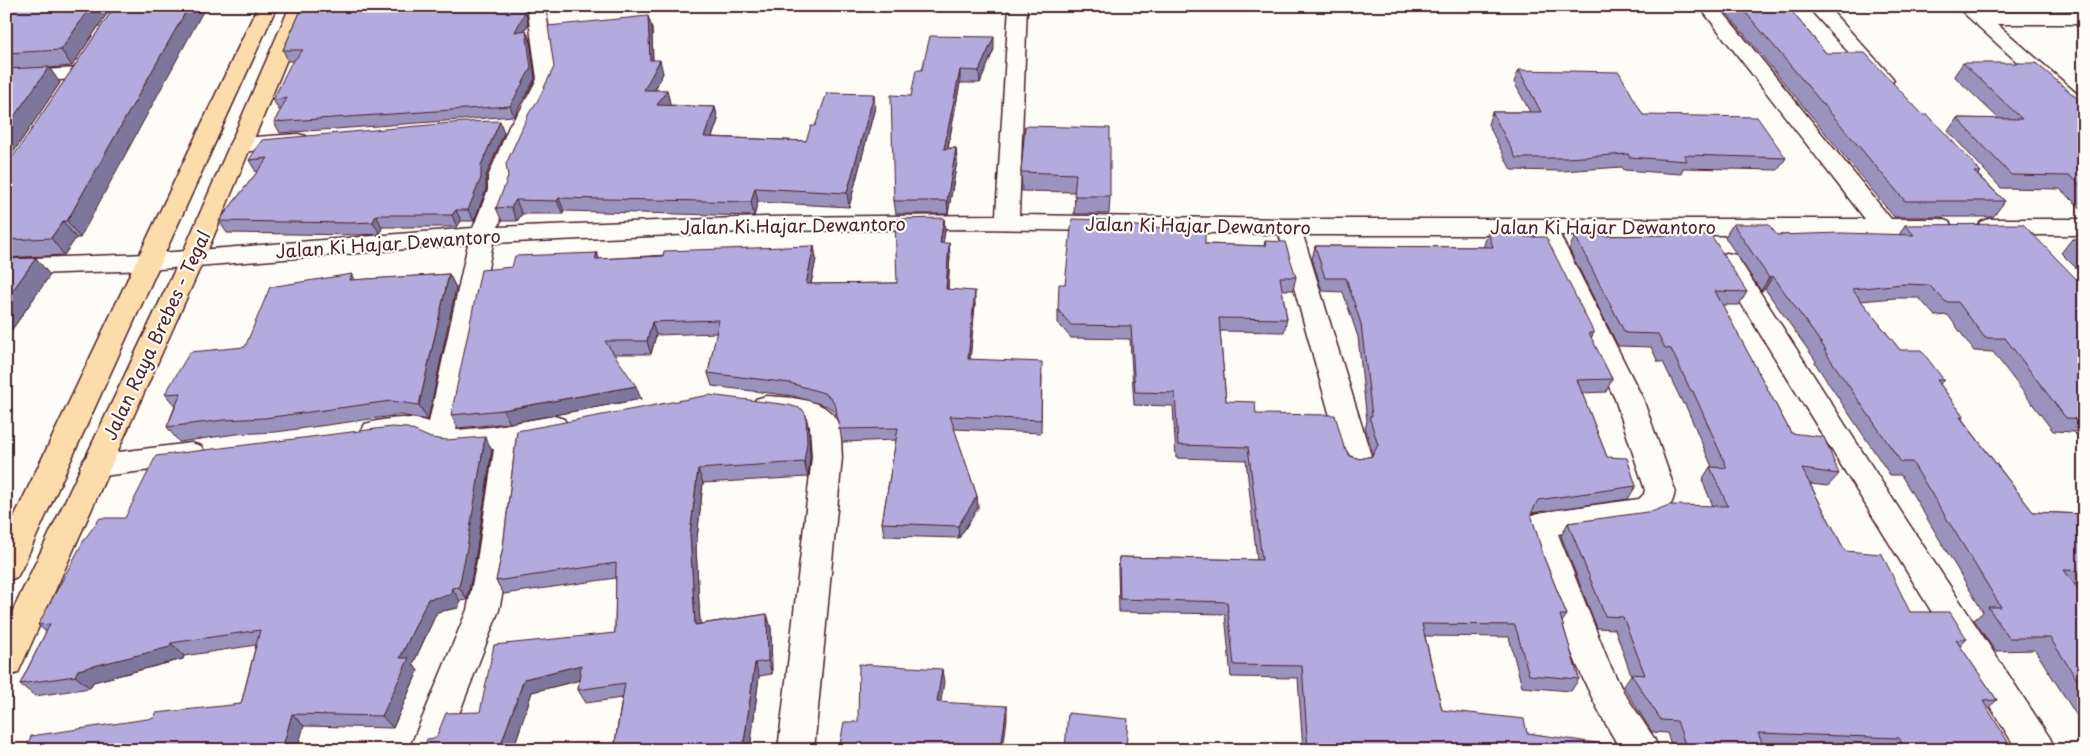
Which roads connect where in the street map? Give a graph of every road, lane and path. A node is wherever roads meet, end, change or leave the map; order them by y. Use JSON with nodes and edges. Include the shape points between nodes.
{"nodes":[{"id":1,"x":268,"y":6,"type":"edge"},
{"id":2,"x":300,"y":6,"type":"edge"},
{"id":3,"x":1018,"y":6,"type":"edge"},
{"id":4,"x":1708,"y":6,"type":"edge"},
{"id":5,"x":1816,"y":6,"type":"edge"},
{"id":6,"x":537,"y":12,"type":"dead end"},
{"id":7,"x":1972,"y":12,"type":"edge"},
{"id":8,"x":2084,"y":18,"type":"edge"},
{"id":9,"x":6,"y":78,"type":"edge"},
{"id":10,"x":1897,"y":94,"type":"edge"},
{"id":11,"x":64,"y":97,"type":"edge"},
{"id":12,"x":2084,"y":111,"type":"edge"},
{"id":13,"x":322,"y":139,"type":"edge"},
{"id":14,"x":240,"y":145,"type":"junction"},
{"id":15,"x":1999,"y":204,"type":"edge"},
{"id":16,"x":1007,"y":223,"type":"junction"},
{"id":17,"x":1544,"y":226,"type":"junction"},
{"id":18,"x":1705,"y":226,"type":"junction"},
{"id":19,"x":2019,"y":226,"type":"junction"},
{"id":20,"x":1289,"y":227,"type":"junction"},
{"id":21,"x":1884,"y":227,"type":"junction"},
{"id":22,"x":2084,"y":227,"type":"edge"},
{"id":23,"x":482,"y":236,"type":"junction"},
{"id":24,"x":2038,"y":247,"type":"edge"},
{"id":25,"x":193,"y":257,"type":"junction"},
{"id":26,"x":148,"y":262,"type":"junction"},
{"id":27,"x":6,"y":267,"type":"edge"},
{"id":28,"x":743,"y":402,"type":"edge"},
{"id":29,"x":578,"y":423,"type":"edge"},
{"id":30,"x":352,"y":435,"type":"edge"},
{"id":31,"x":510,"y":436,"type":"junction"},
{"id":32,"x":440,"y":439,"type":"junction"},
{"id":33,"x":220,"y":450,"type":"edge"},
{"id":34,"x":1357,"y":460,"type":"edge"},
{"id":35,"x":95,"y":466,"type":"junction"},
{"id":36,"x":6,"y":568,"type":"edge"},
{"id":37,"x":6,"y":662,"type":"edge"},
{"id":38,"x":427,"y":750,"type":"edge"},
{"id":39,"x":796,"y":750,"type":"edge"},
{"id":40,"x":1641,"y":750,"type":"edge"},
{"id":41,"x":2037,"y":750,"type":"edge"}],
"edges":[{"from":1,"to":26,"type":"highway"},
{"from":2,"to":14,"type":"highway","name":"Jalan Raya Brebes - Tegal"},
{"from":3,"to":16,"type":"street"},
{"from":4,"to":21,"type":"street"},
{"from":5,"to":10,"type":"street"},
{"from":6,"to":23,"type":"street","via":[[547,79],[530,112],[512,124],[499,177],[500,190]]},
{"from":7,"to":8,"type":"street"},
{"from":7,"to":12,"type":"street"},
{"from":9,"to":11,"type":"street","via":[[84,66]]},
{"from":13,"to":14,"type":"street"},
{"from":14,"to":25,"type":"highway","name":"Jalan Raya Brebes - Tegal"},
{"from":15,"to":19,"type":"street"},
{"from":16,"to":20,"type":"street","name":"Jalan Ki Hajar Dewantoro"},
{"from":16,"to":23,"type":"street","name":"Jalan Ki Hajar Dewantoro","via":[[765,224],[605,228]]},
{"from":17,"to":18,"type":"street","name":"Jalan Ki Hajar Dewantoro"},
{"from":17,"to":20,"type":"street","name":"Jalan Ki Hajar Dewantoro"},
{"from":17,"to":40,"type":"street","via":[[1629,399],[1660,490],[1659,500],[1646,510],[1548,522],[1541,528],[1594,668]]},
{"from":18,"to":21,"type":"street","name":"Jalan Ki Hajar Dewantoro"},
{"from":18,"to":41,"type":"street"},
{"from":19,"to":21,"type":"street","name":"Jalan Ki Hajar Dewantoro"},
{"from":19,"to":22,"type":"street","name":"Jalan Ki Hajar Dewantoro"},
{"from":19,"to":24,"type":"street"},
{"from":20,"to":34,"type":"street"},
{"from":23,"to":25,"type":"street","name":"Jalan Ki Hajar Dewantoro"},
{"from":23,"to":32,"type":"street"},
{"from":25,"to":26,"type":"street","name":"Jalan Ki Hajar Dewantoro"},
{"from":25,"to":35,"type":"highway","name":"Jalan Raya Brebes - Tegal"},
{"from":26,"to":27,"type":"street","name":"Jalan Ki Hajar Dewantoro"},
{"from":26,"to":36,"type":"highway"},
{"from":28,"to":39,"type":"street","via":[[793,408],[816,415],[825,429],[827,457]]},
{"from":29,"to":31,"type":"street"},
{"from":30,"to":32,"type":"street","via":[[400,428],[421,430]]},
{"from":31,"to":32,"type":"street"},
{"from":31,"to":38,"type":"street","via":[[483,610]]},
{"from":33,"to":35,"type":"street"},
{"from":35,"to":37,"type":"highway","name":"Jalan Raya Brebes - Tegal"}]}
